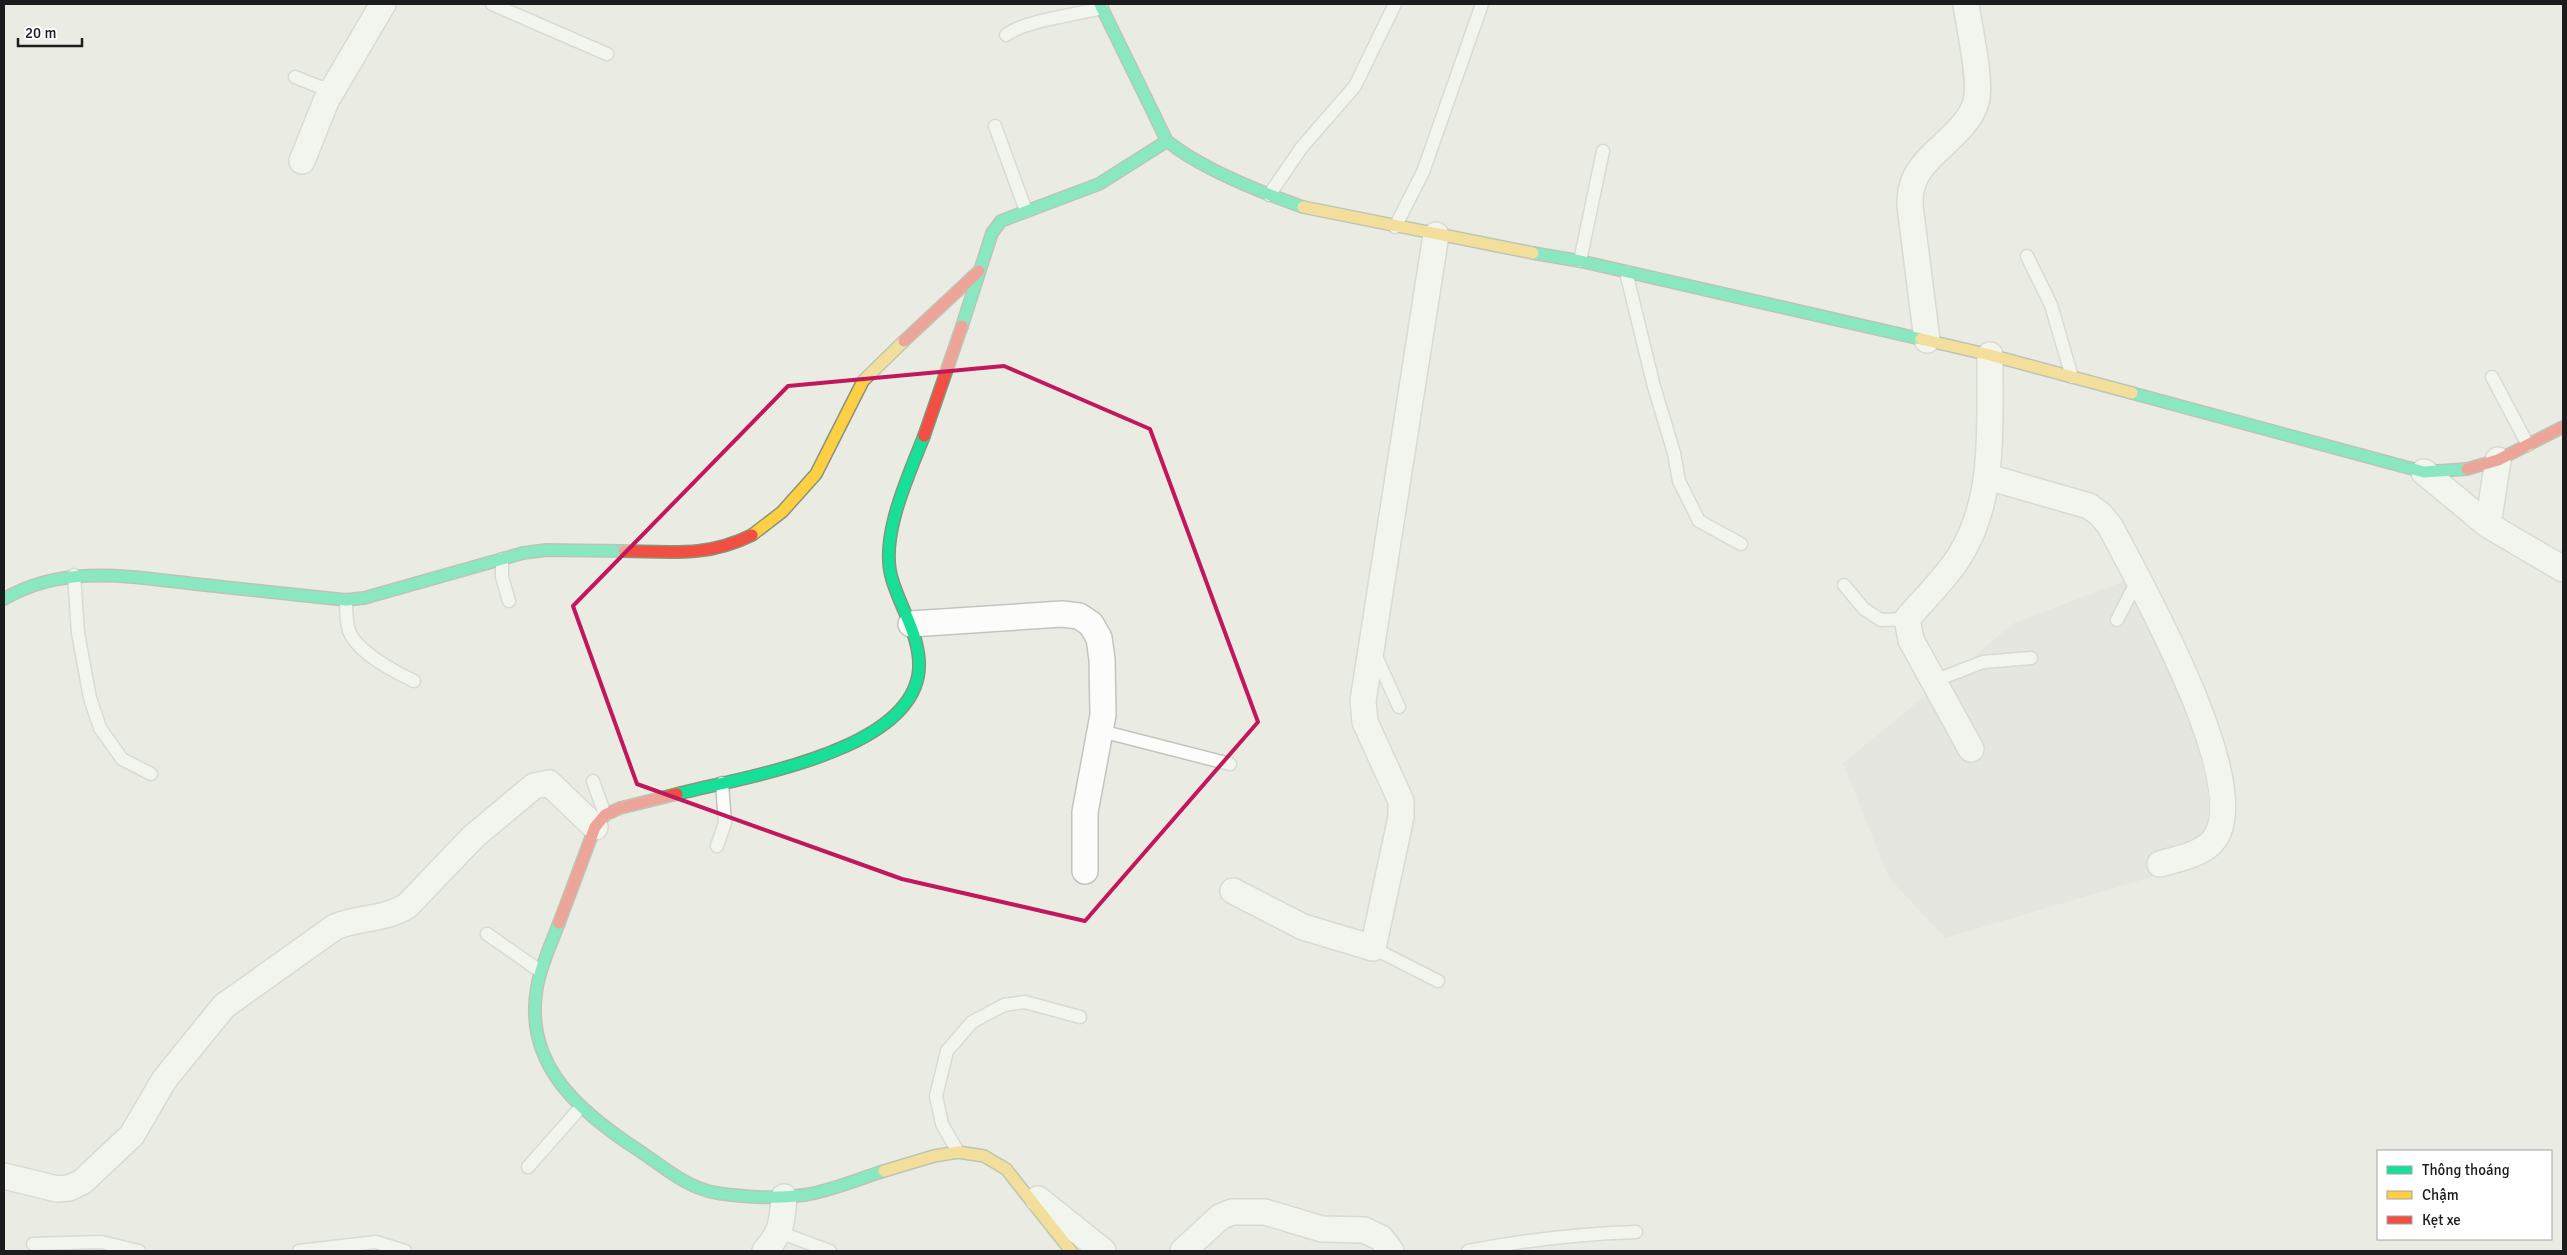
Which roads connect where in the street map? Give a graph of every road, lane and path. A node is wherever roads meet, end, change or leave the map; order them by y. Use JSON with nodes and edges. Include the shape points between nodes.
{"nodes":[{"id":1,"x":383,"y":4,"type":"edge"},
{"id":2,"x":492,"y":4,"type":"edge"},
{"id":3,"x":1395,"y":4,"type":"edge"},
{"id":4,"x":1482,"y":4,"type":"edge"},
{"id":5,"x":1966,"y":4,"type":"edge"},
{"id":6,"x":1101,"y":6,"type":"edge"},
{"id":7,"x":509,"y":7,"type":"edge"},
{"id":8,"x":1006,"y":35,"type":"dead end"},
{"id":9,"x":607,"y":54,"type":"dead end"},
{"id":10,"x":295,"y":77,"type":"dead end"},
{"id":11,"x":336,"y":87,"type":"junction"},
{"id":12,"x":995,"y":126,"type":"dead end"},
{"id":13,"x":1167,"y":141,"type":"junction"},
{"id":14,"x":1604,"y":151,"type":"dead end"},
{"id":15,"x":302,"y":161,"type":"dead end"},
{"id":16,"x":1269,"y":195,"type":"junction"},
{"id":17,"x":1026,"y":211,"type":"junction"},
{"id":18,"x":1395,"y":227,"type":"junction"},
{"id":19,"x":1436,"y":235,"type":"junction"},
{"id":20,"x":2027,"y":256,"type":"dead end"},
{"id":21,"x":1580,"y":261,"type":"junction"},
{"id":22,"x":980,"y":270,"type":"junction"},
{"id":23,"x":1626,"y":272,"type":"junction"},
{"id":24,"x":1927,"y":340,"type":"junction"},
{"id":25,"x":1990,"y":355,"type":"junction"},
{"id":26,"x":2072,"y":377,"type":"junction"},
{"id":27,"x":2492,"y":377,"type":"dead end"},
{"id":28,"x":2563,"y":427,"type":"edge"},
{"id":29,"x":2528,"y":445,"type":"junction"},
{"id":30,"x":2498,"y":460,"type":"junction"},
{"id":31,"x":2424,"y":472,"type":"junction"},
{"id":32,"x":1988,"y":477,"type":"junction"},
{"id":33,"x":2488,"y":525,"type":"junction"},
{"id":34,"x":1741,"y":544,"type":"dead end"},
{"id":35,"x":502,"y":559,"type":"junction"},
{"id":36,"x":2563,"y":570,"type":"edge"},
{"id":37,"x":74,"y":575,"type":"junction"},
{"id":38,"x":2138,"y":579,"type":"junction"},
{"id":39,"x":1844,"y":586,"type":"dead end"},
{"id":40,"x":4,"y":599,"type":"edge"},
{"id":41,"x":346,"y":600,"type":"junction"},
{"id":42,"x":509,"y":601,"type":"dead end"},
{"id":43,"x":1907,"y":619,"type":"junction"},
{"id":44,"x":2117,"y":620,"type":"dead end"},
{"id":45,"x":911,"y":624,"type":"junction"},
{"id":46,"x":1372,"y":648,"type":"junction"},
{"id":47,"x":2031,"y":658,"type":"dead end"},
{"id":48,"x":414,"y":681,"type":"dead end"},
{"id":49,"x":1934,"y":681,"type":"junction"},
{"id":50,"x":1399,"y":707,"type":"dead end"},
{"id":51,"x":1100,"y":731,"type":"junction"},
{"id":52,"x":1971,"y":750,"type":"dead end"},
{"id":53,"x":1230,"y":764,"type":"dead end"},
{"id":54,"x":151,"y":774,"type":"dead end"},
{"id":55,"x":593,"y":781,"type":"dead end"},
{"id":56,"x":722,"y":782,"type":"junction"},
{"id":57,"x":600,"y":821,"type":"junction"},
{"id":58,"x":717,"y":846,"type":"dead end"},
{"id":59,"x":2160,"y":864,"type":"dead end"},
{"id":60,"x":1085,"y":871,"type":"dead end"},
{"id":61,"x":1233,"y":891,"type":"dead end"},
{"id":62,"x":487,"y":934,"type":"dead end"},
{"id":63,"x":1373,"y":948,"type":"junction"},
{"id":64,"x":540,"y":971,"type":"junction"},
{"id":65,"x":1438,"y":981,"type":"dead end"},
{"id":66,"x":1080,"y":1018,"type":"dead end"},
{"id":67,"x":580,"y":1108,"type":"junction"},
{"id":68,"x":958,"y":1152,"type":"junction"},
{"id":69,"x":528,"y":1167,"type":"dead end"},
{"id":70,"x":4,"y":1176,"type":"edge"},
{"id":71,"x":1020,"y":1185,"type":"junction"},
{"id":72,"x":784,"y":1197,"type":"junction"},
{"id":73,"x":1636,"y":1232,"type":"dead end"},
{"id":74,"x":772,"y":1242,"type":"edge"},
{"id":75,"x":33,"y":1244,"type":"dead end"},
{"id":76,"x":139,"y":1251,"type":"edge"},
{"id":77,"x":299,"y":1251,"type":"edge"},
{"id":78,"x":405,"y":1251,"type":"edge"},
{"id":79,"x":830,"y":1251,"type":"edge"},
{"id":80,"x":1071,"y":1251,"type":"edge"},
{"id":81,"x":1104,"y":1251,"type":"edge"},
{"id":82,"x":1183,"y":1251,"type":"edge"},
{"id":83,"x":1391,"y":1251,"type":"edge"},
{"id":84,"x":1468,"y":1251,"type":"edge"}],
"edges":[{"from":1,"to":11,"type":"street"},
{"from":2,"to":7,"type":"lane"},
{"from":3,"to":16,"type":"lane","via":[[1355,86],[1302,147]]},
{"from":4,"to":18,"type":"lane","via":[[1423,172]]},
{"from":5,"to":24,"type":"street","via":[[1977,83],[1976,102],[1967,119],[1921,169],[1912,186],[1910,206]]},
{"from":6,"to":8,"type":"lane","via":[[1034,23]]},
{"from":6,"to":13,"type":"street"},
{"from":7,"to":9,"type":"lane"},
{"from":10,"to":11,"type":"lane","via":[[320,87]]},
{"from":11,"to":15,"type":"street","via":[[326,101]]},
{"from":12,"to":17,"type":"lane"},
{"from":13,"to":16,"type":"street","via":[[1181,152]]},
{"from":13,"to":17,"type":"street","via":[[1099,184]]},
{"from":14,"to":21,"type":"lane"},
{"from":16,"to":18,"type":"street","via":[[1305,208]]},
{"from":17,"to":22,"type":"street","via":[[1001,221],[992,233]]},
{"from":18,"to":19,"type":"street"},
{"from":19,"to":21,"type":"street"},
{"from":19,"to":46,"type":"street"},
{"from":20,"to":26,"type":"lane","via":[[2051,305]]},
{"from":21,"to":23,"type":"street"},
{"from":22,"to":35,"type":"street","via":[[873,369],[863,381],[816,474],[782,512],[757,532],[730,546],[702,552],[546,550]]},
{"from":22,"to":45,"type":"street","via":[[895,521],[889,564]]},
{"from":23,"to":24,"type":"street"},
{"from":23,"to":34,"type":"lane","via":[[1679,481],[1699,521]]},
{"from":24,"to":25,"type":"street"},
{"from":25,"to":26,"type":"street"},
{"from":25,"to":32,"type":"street"},
{"from":26,"to":31,"type":"street"},
{"from":27,"to":29,"type":"lane"},
{"from":28,"to":29,"type":"street"},
{"from":29,"to":30,"type":"street"},
{"from":30,"to":31,"type":"street","via":[[2462,470]]},
{"from":30,"to":33,"type":"street"},
{"from":31,"to":33,"type":"street"},
{"from":32,"to":38,"type":"street","via":[[2089,506],[2110,526]]},
{"from":32,"to":43,"type":"street","via":[[1977,519],[1959,557]]},
{"from":33,"to":36,"type":"street"},
{"from":35,"to":41,"type":"street","via":[[364,598]]},
{"from":35,"to":42,"type":"lane","via":[[502,577]]},
{"from":37,"to":40,"type":"street","via":[[39,582]]},
{"from":37,"to":41,"type":"street","via":[[112,574]]},
{"from":37,"to":54,"type":"lane","via":[[78,633],[90,698],[100,728],[122,759]]},
{"from":38,"to":44,"type":"lane"},
{"from":38,"to":59,"type":"street","via":[[2192,688],[2210,740],[2222,796],[2220,827],[2212,842],[2193,854]]},
{"from":39,"to":43,"type":"lane","via":[[1864,609],[1881,620]]},
{"from":41,"to":48,"type":"lane","via":[[350,633],[390,670]]},
{"from":43,"to":49,"type":"street","via":[[1910,640]]},
{"from":45,"to":51,"type":"street","via":[[1062,614],[1079,616],[1091,624],[1099,638],[1102,659]]},
{"from":45,"to":56,"type":"street","via":[[920,658],[917,686],[903,709],[882,726],[835,752]]},
{"from":46,"to":50,"type":"lane"},
{"from":46,"to":63,"type":"street","via":[[1364,701],[1365,722],[1401,801],[1401,817]]},
{"from":47,"to":49,"type":"lane","via":[[1983,662]]},
{"from":49,"to":52,"type":"street"},
{"from":51,"to":53,"type":"lane"},
{"from":51,"to":60,"type":"street","via":[[1085,812]]},
{"from":55,"to":57,"type":"lane"},
{"from":56,"to":57,"type":"street","via":[[620,808]]},
{"from":56,"to":58,"type":"lane","via":[[725,823]]},
{"from":57,"to":64,"type":"street"},
{"from":57,"to":70,"type":"street","via":[[549,783],[534,786],[472,837],[407,906],[395,913],[348,921],[335,927],[230,1000],[164,1080],[132,1135],[82,1182],[69,1188],[57,1188]]},
{"from":61,"to":63,"type":"street","via":[[1303,927]]},
{"from":62,"to":64,"type":"lane"},
{"from":63,"to":65,"type":"lane"},
{"from":64,"to":67,"type":"street","via":[[534,1011],[540,1042],[551,1072]]},
{"from":66,"to":68,"type":"lane","via":[[1025,1002],[1004,1005],[972,1022],[947,1051],[936,1096],[942,1124]]},
{"from":67,"to":69,"type":"lane"},
{"from":67,"to":72,"type":"street","via":[[597,1123],[688,1182],[708,1191]]},
{"from":68,"to":71,"type":"street","via":[[984,1156],[1006,1169]]},
{"from":68,"to":72,"type":"street","via":[[934,1156],[806,1194]]},
{"from":71,"to":80,"type":"street"},
{"from":71,"to":81,"type":"street"},
{"from":72,"to":74,"type":"street","via":[[782,1225]]},
{"from":73,"to":84,"type":"lane","via":[[1525,1240]]},
{"from":74,"to":79,"type":"lane"},
{"from":75,"to":76,"type":"lane","via":[[101,1242]]},
{"from":77,"to":78,"type":"lane","via":[[376,1242]]},
{"from":82,"to":83,"type":"street","via":[[1210,1224],[1232,1212],[1265,1212],[1322,1230],[1364,1230],[1381,1238]]}]}
